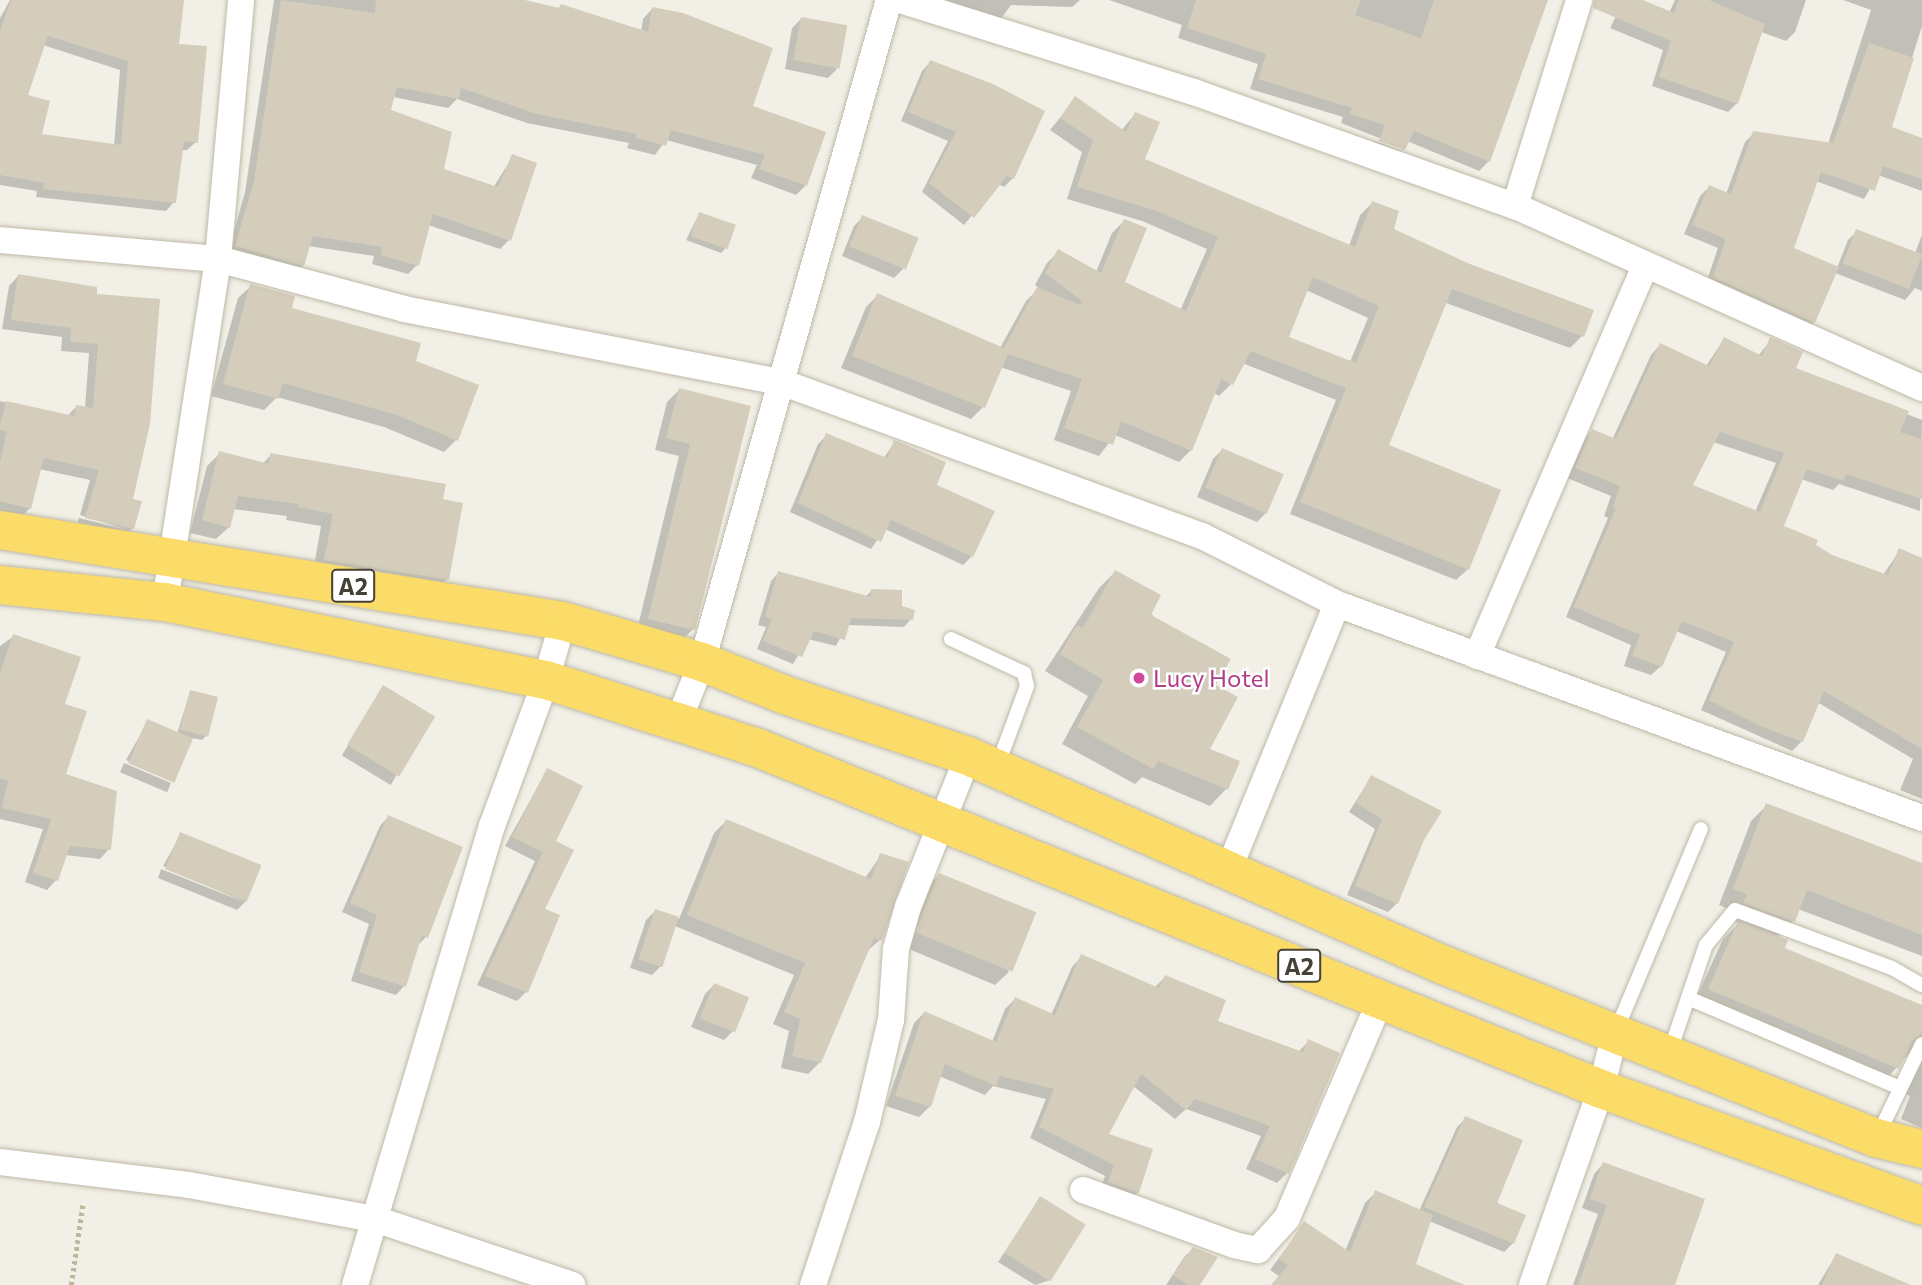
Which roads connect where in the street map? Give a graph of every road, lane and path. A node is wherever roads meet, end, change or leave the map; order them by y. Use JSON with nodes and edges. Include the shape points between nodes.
{"nodes":[{"id":1,"x":241,"y":0,"type":"edge"},
{"id":2,"x":889,"y":0,"type":"edge"},
{"id":3,"x":900,"y":0,"type":"edge"},
{"id":4,"x":1579,"y":0,"type":"edge"},
{"id":5,"x":1515,"y":206,"type":"junction"},
{"id":6,"x":0,"y":240,"type":"edge"},
{"id":7,"x":218,"y":259,"type":"junction"},
{"id":8,"x":1645,"y":265,"type":"junction"},
{"id":9,"x":781,"y":382,"type":"junction"},
{"id":10,"x":1922,"y":388,"type":"edge"},
{"id":11,"x":0,"y":530,"type":"edge"},
{"id":12,"x":172,"y":555,"type":"junction"},
{"id":13,"x":0,"y":584,"type":"edge"},
{"id":14,"x":165,"y":602,"type":"junction"},
{"id":15,"x":1337,"y":604,"type":"junction"},
{"id":16,"x":563,"y":621,"type":"junction"},
{"id":17,"x":951,"y":639,"type":"dead end"},
{"id":18,"x":1477,"y":656,"type":"junction"},
{"id":19,"x":702,"y":662,"type":"junction"},
{"id":20,"x":546,"y":680,"type":"junction"},
{"id":21,"x":678,"y":722,"type":"junction"},
{"id":22,"x":982,"y":762,"type":"junction"},
{"id":23,"x":1922,"y":818,"type":"edge"},
{"id":24,"x":942,"y":822,"type":"junction"},
{"id":25,"x":1701,"y":829,"type":"dead end"},
{"id":26,"x":1228,"y":871,"type":"junction"},
{"id":27,"x":1922,"y":985,"type":"edge"},
{"id":28,"x":1688,"y":998,"type":"junction"},
{"id":29,"x":1381,"y":999,"type":"junction"},
{"id":30,"x":1615,"y":1033,"type":"junction"},
{"id":31,"x":1922,"y":1044,"type":"edge"},
{"id":32,"x":1668,"y":1056,"type":"junction"},
{"id":33,"x":1900,"y":1088,"type":"junction"},
{"id":34,"x":1601,"y":1089,"type":"junction"},
{"id":35,"x":1876,"y":1138,"type":"junction"},
{"id":36,"x":1922,"y":1149,"type":"edge"},
{"id":37,"x":0,"y":1162,"type":"edge"},
{"id":38,"x":88,"y":1171,"type":"junction"},
{"id":39,"x":1083,"y":1190,"type":"dead end"},
{"id":40,"x":1922,"y":1206,"type":"edge"},
{"id":41,"x":375,"y":1219,"type":"junction"},
{"id":42,"x":71,"y":1285,"type":"edge"},
{"id":43,"x":355,"y":1285,"type":"edge"},
{"id":44,"x":572,"y":1285,"type":"edge"},
{"id":45,"x":813,"y":1285,"type":"edge"},
{"id":46,"x":1532,"y":1285,"type":"edge"}],
"edges":[{"from":1,"to":7,"type":"street"},
{"from":2,"to":9,"type":"street"},
{"from":3,"to":5,"type":"street","via":[[1194,92]]},
{"from":4,"to":5,"type":"street"},
{"from":5,"to":8,"type":"street"},
{"from":6,"to":7,"type":"street"},
{"from":7,"to":9,"type":"street","via":[[404,309]]},
{"from":7,"to":12,"type":"street"},
{"from":8,"to":10,"type":"street"},
{"from":8,"to":18,"type":"street"},
{"from":9,"to":15,"type":"street","via":[[1202,536]]},
{"from":9,"to":19,"type":"street"},
{"from":11,"to":12,"type":"highway","number":"A2"},
{"from":12,"to":14,"type":"street"},
{"from":12,"to":16,"type":"highway","number":"A2"},
{"from":13,"to":14,"type":"highway","number":"A2"},
{"from":14,"to":20,"type":"highway","number":"A2"},
{"from":15,"to":18,"type":"street"},
{"from":15,"to":26,"type":"street"},
{"from":16,"to":19,"type":"highway","number":"A2"},
{"from":16,"to":20,"type":"street"},
{"from":17,"to":22,"type":"lane","via":[[1024,673],[1027,686]]},
{"from":18,"to":23,"type":"street"},
{"from":19,"to":21,"type":"street"},
{"from":19,"to":22,"type":"highway","number":"A2"},
{"from":20,"to":21,"type":"highway","number":"A2"},
{"from":20,"to":41,"type":"street","via":[[492,826]]},
{"from":21,"to":24,"type":"highway","number":"A2","via":[[758,748]]},
{"from":22,"to":24,"type":"street"},
{"from":22,"to":26,"type":"highway","number":"A2"},
{"from":24,"to":29,"type":"highway","number":"A2"},
{"from":24,"to":45,"type":"street","via":[[896,949],[891,1020],[867,1122]]},
{"from":25,"to":30,"type":"lane"},
{"from":26,"to":30,"type":"highway","number":"A2","via":[[1441,964]]},
{"from":27,"to":28,"type":"lane","via":[[1892,968],[1735,909],[1706,945]]},
{"from":28,"to":32,"type":"lane"},
{"from":28,"to":33,"type":"lane"},
{"from":29,"to":34,"type":"highway","number":"A2"},
{"from":29,"to":39,"type":"street","via":[[1287,1218],[1258,1250]]},
{"from":30,"to":32,"type":"highway","number":"A2"},
{"from":30,"to":34,"type":"street"},
{"from":31,"to":33,"type":"lane"},
{"from":32,"to":35,"type":"highway","number":"A2"},
{"from":33,"to":35,"type":"lane"},
{"from":34,"to":40,"type":"highway","number":"A2"},
{"from":34,"to":46,"type":"street"},
{"from":35,"to":36,"type":"highway","number":"A2"},
{"from":37,"to":38,"type":"street"},
{"from":38,"to":41,"type":"street"},
{"from":38,"to":42,"type":"path"},
{"from":41,"to":43,"type":"street"},
{"from":41,"to":44,"type":"street"}]}
